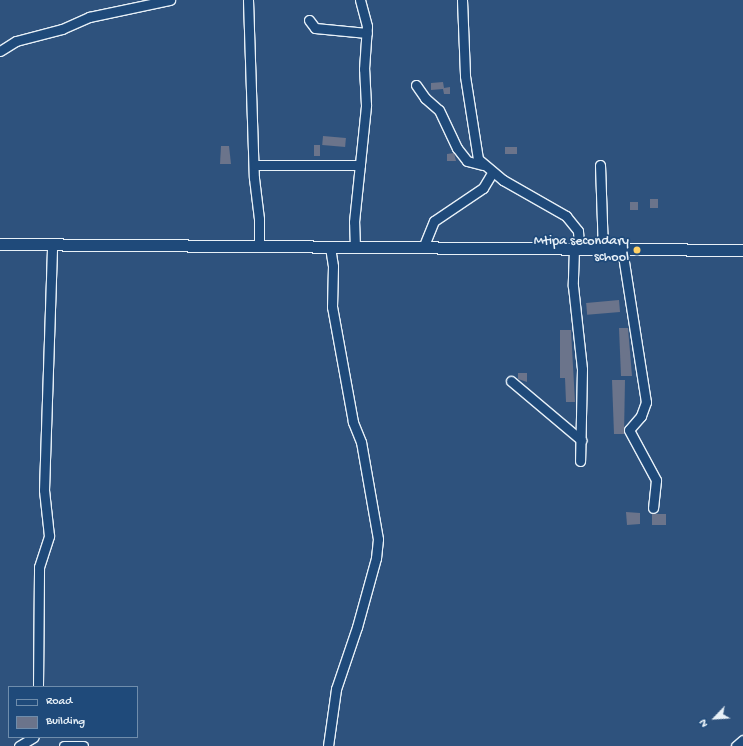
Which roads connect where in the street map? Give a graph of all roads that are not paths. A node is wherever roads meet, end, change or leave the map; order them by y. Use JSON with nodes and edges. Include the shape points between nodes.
{"nodes":[{"id":1,"x":170,"y":0,"type":"edge"},
{"id":2,"x":248,"y":0,"type":"edge"},
{"id":3,"x":360,"y":0,"type":"edge"},
{"id":4,"x":462,"y":0,"type":"edge"},
{"id":5,"x":309,"y":20,"type":"dead end"},
{"id":6,"x":367,"y":33,"type":"junction"},
{"id":7,"x":0,"y":51,"type":"edge"},
{"id":8,"x":416,"y":85,"type":"dead end"},
{"id":9,"x":255,"y":165,"type":"junction"},
{"id":10,"x":360,"y":165,"type":"junction"},
{"id":11,"x":483,"y":165,"type":"junction"},
{"id":12,"x":600,"y":165,"type":"dead end"},
{"id":13,"x":492,"y":173,"type":"junction"},
{"id":14,"x":0,"y":243,"type":"edge"},
{"id":15,"x":52,"y":245,"type":"junction"},
{"id":16,"x":260,"y":247,"type":"junction"},
{"id":17,"x":330,"y":248,"type":"junction"},
{"id":18,"x":355,"y":248,"type":"junction"},
{"id":19,"x":423,"y":248,"type":"junction"},
{"id":20,"x":574,"y":249,"type":"junction"},
{"id":21,"x":602,"y":249,"type":"junction"},
{"id":22,"x":622,"y":249,"type":"junction"},
{"id":23,"x":742,"y":251,"type":"edge"},
{"id":24,"x":511,"y":381,"type":"dead end"},
{"id":25,"x":581,"y":440,"type":"junction"},
{"id":26,"x":580,"y":461,"type":"dead end"},
{"id":27,"x":653,"y":508,"type":"dead end"},
{"id":28,"x":38,"y":686,"type":"edge"},
{"id":29,"x":33,"y":738,"type":"edge"},
{"id":30,"x":743,"y":740,"type":"edge"},
{"id":31,"x":23,"y":745,"type":"edge"},
{"id":32,"x":64,"y":746,"type":"edge"},
{"id":33,"x":83,"y":746,"type":"edge"},
{"id":34,"x":328,"y":746,"type":"edge"},
{"id":35,"x":736,"y":746,"type":"edge"}],
"edges":[{"from":1,"to":7,"type":"street","via":[[89,17],[62,29],[16,41]]},
{"from":2,"to":9,"type":"street"},
{"from":3,"to":6,"type":"street","via":[[366,18]]},
{"from":4,"to":11,"type":"street","via":[[466,87],[476,151]]},
{"from":5,"to":6,"type":"street","via":[[313,27],[321,29]]},
{"from":6,"to":10,"type":"street","via":[[364,69],[366,105]]},
{"from":8,"to":11,"type":"street","via":[[425,98],[440,110],[457,148],[468,160]]},
{"from":9,"to":10,"type":"street"},
{"from":9,"to":16,"type":"street"},
{"from":10,"to":18,"type":"street"},
{"from":11,"to":13,"type":"street"},
{"from":12,"to":21,"type":"street"},
{"from":13,"to":19,"type":"street","via":[[483,188],[434,221]]},
{"from":13,"to":20,"type":"street","via":[[566,216],[578,231],[579,245]]},
{"from":14,"to":15,"type":"main road"},
{"from":15,"to":16,"type":"main road"},
{"from":15,"to":28,"type":"street","via":[[44,490],[49,536],[40,566]]},
{"from":16,"to":17,"type":"main road"},
{"from":17,"to":18,"type":"main road"},
{"from":17,"to":34,"type":"street","via":[[333,266],[332,307],[353,422],[361,442],[378,539],[376,558],[357,627],[336,689]]},
{"from":18,"to":19,"type":"main road"},
{"from":19,"to":20,"type":"main road"},
{"from":20,"to":21,"type":"main road"},
{"from":20,"to":25,"type":"street","via":[[573,286],[582,370]]},
{"from":21,"to":22,"type":"main road"},
{"from":22,"to":23,"type":"main road"},
{"from":22,"to":27,"type":"street","via":[[646,402],[641,416],[629,430],[656,480]]},
{"from":24,"to":25,"type":"street"},
{"from":25,"to":26,"type":"street"},
{"from":29,"to":31,"type":"street"},
{"from":30,"to":35,"type":"street"},
{"from":32,"to":33,"type":"street"}]}
